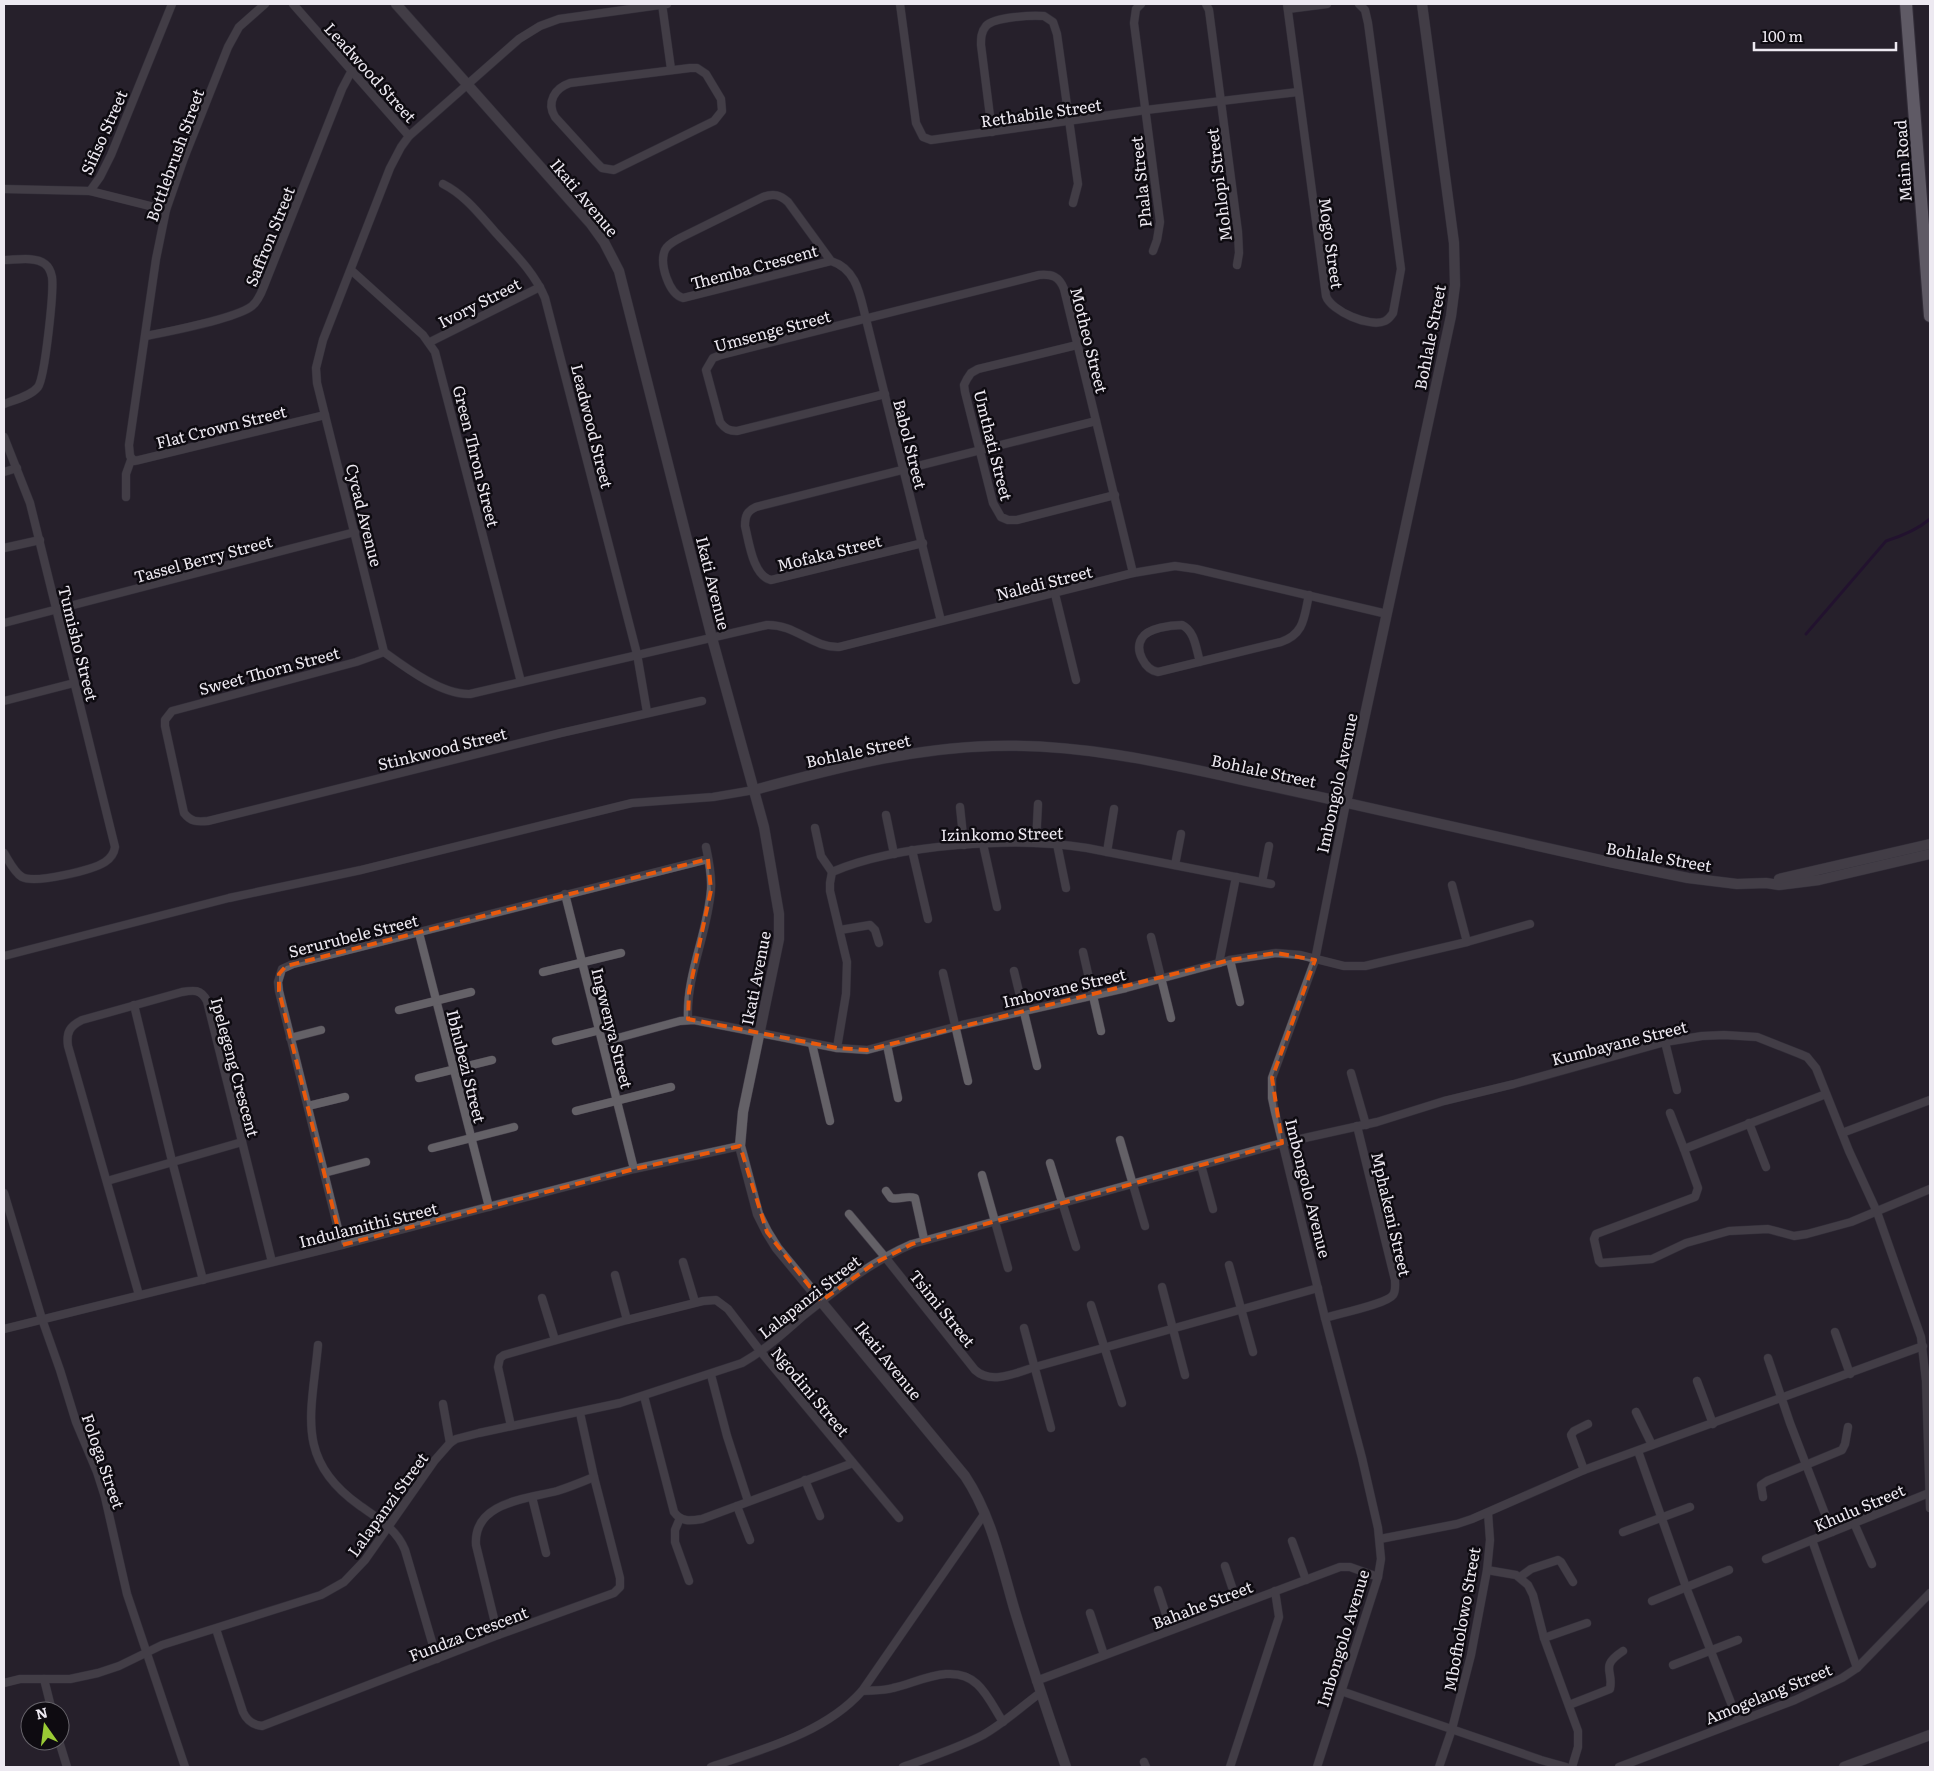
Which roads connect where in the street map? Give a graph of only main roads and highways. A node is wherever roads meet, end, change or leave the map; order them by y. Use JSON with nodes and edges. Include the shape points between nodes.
{"nodes":[{"id":1,"x":1906,"y":4,"type":"edge"},
{"id":2,"x":1930,"y":316,"type":"edge"}],
"edges":[{"from":1,"to":2,"type":"main road","name":"Main Road"}]}
